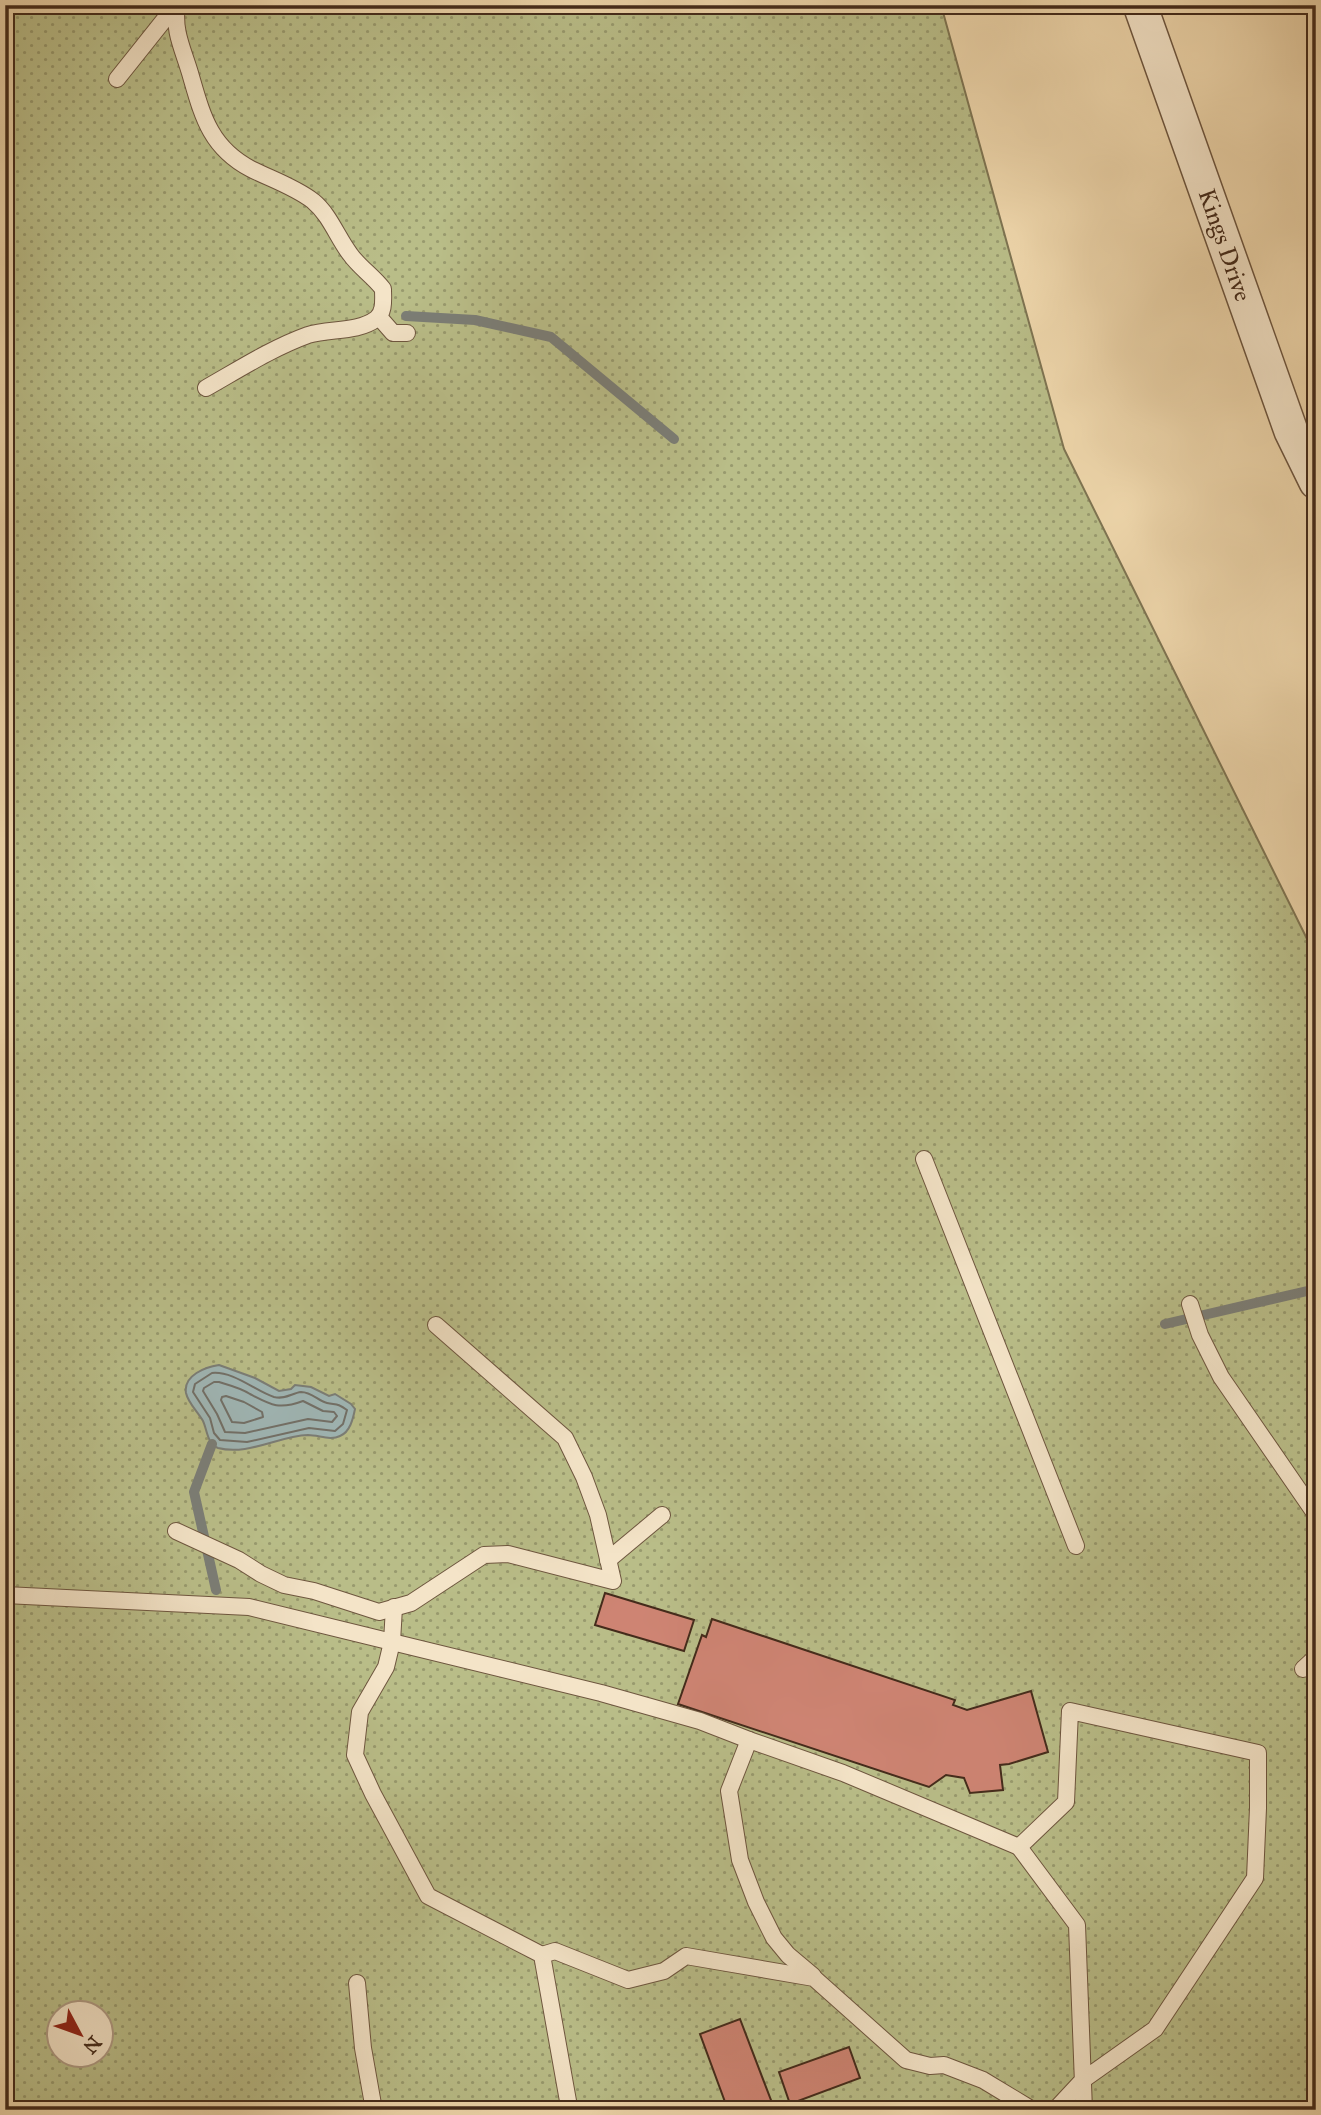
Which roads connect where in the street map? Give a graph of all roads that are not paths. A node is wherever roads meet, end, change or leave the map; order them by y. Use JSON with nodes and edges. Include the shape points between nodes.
{"nodes":[{"id":1,"x":176,"y":5,"type":"edge"},
{"id":2,"x":1140,"y":5,"type":"edge"},
{"id":3,"x":117,"y":79,"type":"dead end"},
{"id":4,"x":379,"y":317,"type":"junction"},
{"id":5,"x":407,"y":333,"type":"dead end"},
{"id":6,"x":206,"y":388,"type":"dead end"},
{"id":7,"x":1316,"y":482,"type":"edge"},
{"id":8,"x":924,"y":1159,"type":"dead end"},
{"id":9,"x":1190,"y":1304,"type":"dead end"},
{"id":10,"x":436,"y":1325,"type":"dead end"},
{"id":11,"x":662,"y":1515,"type":"dead end"},
{"id":12,"x":1316,"y":1516,"type":"edge"},
{"id":13,"x":178,"y":1533,"type":"dead end"},
{"id":14,"x":1076,"y":1546,"type":"dead end"},
{"id":15,"x":608,"y":1560,"type":"junction"},
{"id":16,"x":5,"y":1595,"type":"edge"},
{"id":17,"x":394,"y":1608,"type":"junction"},
{"id":18,"x":393,"y":1642,"type":"junction"},
{"id":19,"x":1316,"y":1657,"type":"edge"},
{"id":20,"x":1303,"y":1670,"type":"dead end"},
{"id":21,"x":749,"y":1740,"type":"junction"},
{"id":22,"x":1018,"y":1847,"type":"junction"},
{"id":23,"x":541,"y":1955,"type":"junction"},
{"id":24,"x":814,"y":1978,"type":"junction"},
{"id":25,"x":357,"y":1983,"type":"dead end"},
{"id":26,"x":1083,"y":2080,"type":"junction"},
{"id":27,"x":568,"y":2101,"type":"dead end"},
{"id":28,"x":374,"y":2110,"type":"edge"},
{"id":29,"x":1038,"y":2110,"type":"edge"},
{"id":30,"x":1051,"y":2110,"type":"edge"},
{"id":31,"x":1084,"y":2110,"type":"edge"}],
"edges":[{"from":1,"to":3,"type":"lane"},
{"from":1,"to":4,"type":"lane","via":[[178,37],[213,137],[249,168],[313,201],[349,254],[383,289]]},
{"from":2,"to":7,"type":"street","name":"Kings Drive","via":[[1290,431]]},
{"from":4,"to":5,"type":"lane","via":[[393,333]]},
{"from":4,"to":6,"type":"lane","via":[[366,326],[309,335]]},
{"from":8,"to":14,"type":"lane"},
{"from":9,"to":12,"type":"lane","via":[[1221,1377]]},
{"from":10,"to":15,"type":"lane","via":[[565,1438],[598,1515]]},
{"from":11,"to":15,"type":"lane"},
{"from":13,"to":17,"type":"lane","via":[[284,1585],[379,1612]]},
{"from":15,"to":17,"type":"lane","via":[[613,1581],[508,1554],[484,1555],[411,1603]]},
{"from":16,"to":18,"type":"lane","via":[[249,1607]]},
{"from":17,"to":18,"type":"lane"},
{"from":18,"to":21,"type":"lane","via":[[601,1693]]},
{"from":18,"to":23,"type":"lane","via":[[386,1667],[360,1712],[355,1755],[373,1794],[428,1896]]},
{"from":19,"to":20,"type":"lane"},
{"from":21,"to":22,"type":"lane","via":[[843,1773]]},
{"from":21,"to":24,"type":"lane","via":[[729,1791],[740,1860],[774,1938]]},
{"from":22,"to":26,"type":"lane","via":[[1077,1925]]},
{"from":22,"to":26,"type":"lane","via":[[1066,1802],[1070,1711],[1258,1753],[1255,1878],[1155,2029]]},
{"from":23,"to":24,"type":"lane","via":[[555,1951],[628,1980],[664,1972],[686,1956]]},
{"from":23,"to":27,"type":"lane"},
{"from":24,"to":29,"type":"lane","via":[[906,2060],[944,2064]]},
{"from":25,"to":28,"type":"lane"},
{"from":26,"to":30,"type":"lane"},
{"from":26,"to":31,"type":"lane"}]}
